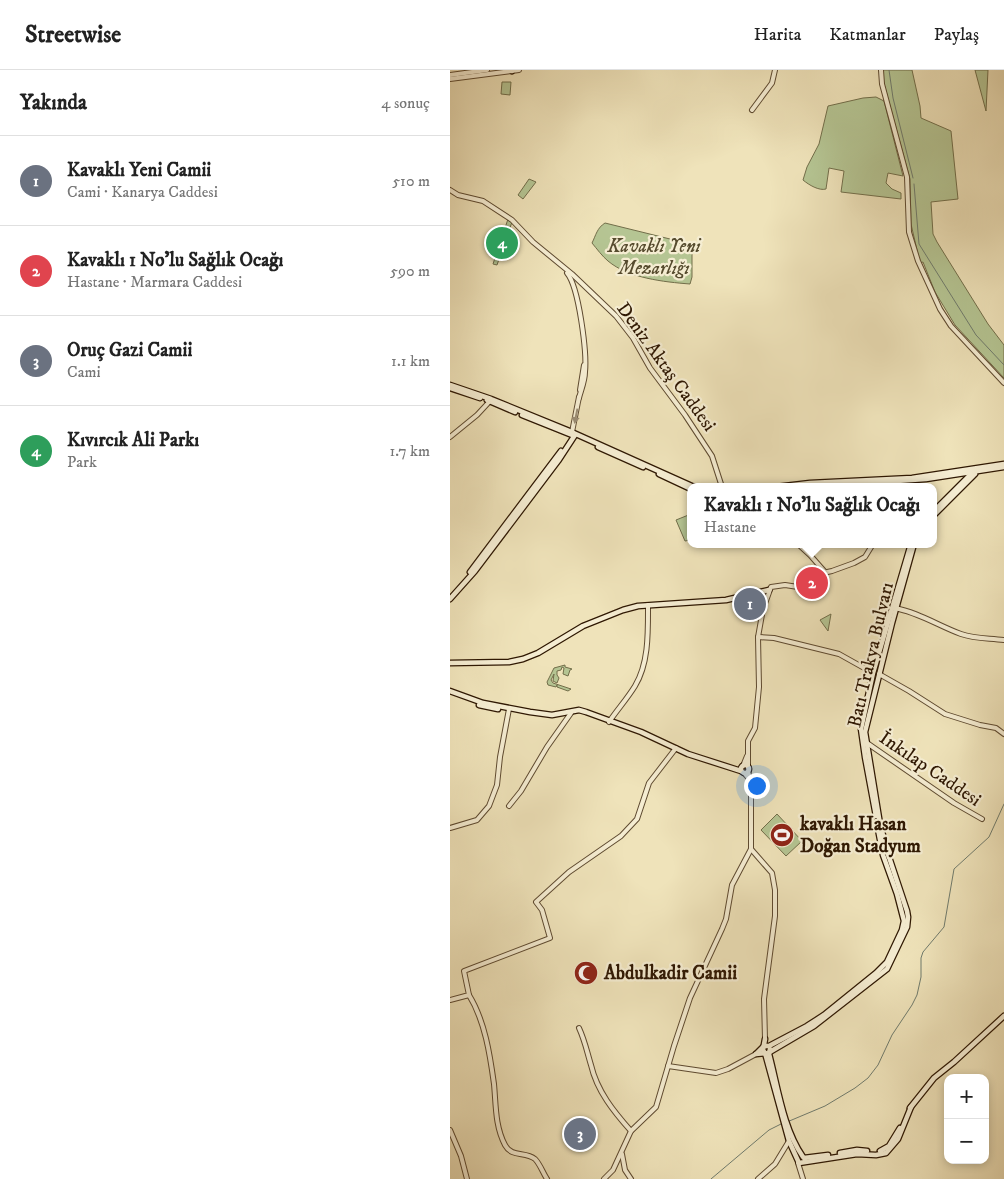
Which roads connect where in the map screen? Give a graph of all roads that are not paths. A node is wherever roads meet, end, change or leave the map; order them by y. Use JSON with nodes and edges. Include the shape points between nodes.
{"nodes":[{"id":1,"x":487,"y":70,"type":"edge"},
{"id":2,"x":511,"y":70,"type":"edge"},
{"id":3,"x":519,"y":70,"type":"edge"},
{"id":4,"x":775,"y":70,"type":"edge"},
{"id":5,"x":881,"y":70,"type":"edge"},
{"id":6,"x":450,"y":75,"type":"edge"},
{"id":7,"x":450,"y":79,"type":"edge"},
{"id":8,"x":752,"y":110,"type":"dead end"},
{"id":9,"x":450,"y":190,"type":"edge"},
{"id":10,"x":559,"y":264,"type":"junction"},
{"id":11,"x":582,"y":284,"type":"junction"},
{"id":12,"x":575,"y":294,"type":"junction"},
{"id":13,"x":1004,"y":383,"type":"edge"},
{"id":14,"x":450,"y":387,"type":"edge"},
{"id":15,"x":481,"y":396,"type":"junction"},
{"id":16,"x":490,"y":401,"type":"junction"},
{"id":17,"x":503,"y":405,"type":"junction"},
{"id":18,"x":573,"y":434,"type":"junction"},
{"id":19,"x":450,"y":437,"type":"edge"},
{"id":20,"x":1004,"y":466,"type":"edge"},
{"id":21,"x":974,"y":472,"type":"junction"},
{"id":22,"x":960,"y":475,"type":"junction"},
{"id":23,"x":962,"y":482,"type":"junction"},
{"id":24,"x":721,"y":483,"type":"edge"},
{"id":25,"x":810,"y":483,"type":"edge"},
{"id":26,"x":872,"y":483,"type":"edge"},
{"id":27,"x":684,"y":484,"type":"junction"},
{"id":28,"x":687,"y":485,"type":"edge"},
{"id":29,"x":687,"y":486,"type":"edge"},
{"id":30,"x":937,"y":508,"type":"edge"},
{"id":31,"x":937,"y":512,"type":"edge"},
{"id":32,"x":802,"y":548,"type":"edge"},
{"id":33,"x":870,"y":548,"type":"edge"},
{"id":34,"x":911,"y":548,"type":"edge"},
{"id":35,"x":825,"y":572,"type":"junction"},
{"id":36,"x":769,"y":590,"type":"junction"},
{"id":37,"x":450,"y":597,"type":"edge"},
{"id":38,"x":648,"y":605,"type":"junction"},
{"id":39,"x":894,"y":608,"type":"junction"},
{"id":40,"x":758,"y":638,"type":"junction"},
{"id":41,"x":1004,"y":640,"type":"edge"},
{"id":42,"x":450,"y":663,"type":"edge"},
{"id":43,"x":876,"y":673,"type":"junction"},
{"id":44,"x":450,"y":692,"type":"edge"},
{"id":45,"x":509,"y":709,"type":"junction"},
{"id":46,"x":571,"y":713,"type":"junction"},
{"id":47,"x":609,"y":722,"type":"junction"},
{"id":48,"x":1004,"y":734,"type":"edge"},
{"id":49,"x":864,"y":742,"type":"junction"},
{"id":50,"x":676,"y":748,"type":"junction"},
{"id":51,"x":743,"y":769,"type":"junction"},
{"id":52,"x":508,"y":806,"type":"dead end"},
{"id":53,"x":982,"y":819,"type":"dead end"},
{"id":54,"x":450,"y":828,"type":"edge"},
{"id":55,"x":751,"y":849,"type":"junction"},
{"id":56,"x":469,"y":995,"type":"junction"},
{"id":57,"x":450,"y":1000,"type":"edge"},
{"id":58,"x":1002,"y":1018,"type":"edge"},
{"id":59,"x":579,"y":1028,"type":"dead end"},
{"id":60,"x":765,"y":1039,"type":"joint"},
{"id":61,"x":767,"y":1050,"type":"junction"},
{"id":62,"x":756,"y":1054,"type":"joint"},
{"id":63,"x":668,"y":1066,"type":"junction"},
{"id":64,"x":788,"y":1129,"type":"junction"},
{"id":65,"x":450,"y":1130,"type":"edge"},
{"id":66,"x":631,"y":1131,"type":"junction"},
{"id":67,"x":789,"y":1140,"type":"junction"},
{"id":68,"x":622,"y":1151,"type":"junction"},
{"id":69,"x":801,"y":1160,"type":"junction"},
{"id":70,"x":803,"y":1177,"type":"edge"},
{"id":71,"x":467,"y":1179,"type":"edge"},
{"id":72,"x":547,"y":1179,"type":"edge"},
{"id":73,"x":604,"y":1179,"type":"edge"},
{"id":74,"x":631,"y":1179,"type":"edge"},
{"id":75,"x":758,"y":1179,"type":"edge"}],
"edges":[{"from":1,"to":6,"type":"street"},
{"from":2,"to":3,"type":"street"},
{"from":2,"to":7,"type":"street"},
{"from":4,"to":8,"type":"street","via":[[772,83]]},
{"from":5,"to":13,"type":"street","via":[[907,177],[908,221],[914,251],[945,317]]},
{"from":9,"to":10,"type":"street","name":"Deniz Aktaş Caddesi","via":[[483,201],[501,212]]},
{"from":10,"to":11,"type":"street","name":"Deniz Aktaş Caddesi"},
{"from":10,"to":12,"type":"street","via":[[570,276]]},
{"from":11,"to":12,"type":"street","via":[[576,285]]},
{"from":11,"to":24,"type":"street","name":"Deniz Aktaş Caddesi","via":[[622,322],[712,456]]},
{"from":12,"to":18,"type":"street","one_way":true,"via":[[586,356]]},
{"from":14,"to":15,"type":"main road"},
{"from":15,"to":16,"type":"main road"},
{"from":15,"to":17,"type":"main road"},
{"from":16,"to":17,"type":"main road"},
{"from":16,"to":19,"type":"street"},
{"from":17,"to":18,"type":"main road"},
{"from":18,"to":27,"type":"main road"},
{"from":18,"to":37,"type":"main road","via":[[475,571]]},
{"from":20,"to":21,"type":"main road"},
{"from":21,"to":22,"type":"main road"},
{"from":21,"to":23,"type":"main road"},
{"from":21,"to":25,"type":"main road"},
{"from":21,"to":31,"type":"main road"},
{"from":22,"to":23,"type":"main road","via":[[963,476]]},
{"from":22,"to":26,"type":"main road"},
{"from":23,"to":30,"type":"main road"},
{"from":27,"to":28,"type":"main road"},
{"from":27,"to":29,"type":"main road"},
{"from":32,"to":35,"type":"street"},
{"from":33,"to":35,"type":"street","via":[[863,559]]},
{"from":34,"to":39,"type":"main road","name":"Batı Trakya Bulvarı"},
{"from":35,"to":36,"type":"street","via":[[798,586],[778,585]]},
{"from":36,"to":38,"type":"main road","via":[[724,600]]},
{"from":36,"to":40,"type":"street"},
{"from":38,"to":42,"type":"main road","via":[[623,610],[583,626],[533,655],[509,662]]},
{"from":38,"to":47,"type":"street","via":[[646,653],[642,668],[636,685]]},
{"from":39,"to":41,"type":"street","via":[[963,635]]},
{"from":39,"to":43,"type":"main road","name":"Batı Trakya Bulvarı"},
{"from":40,"to":43,"type":"street","via":[[774,638],[839,654]]},
{"from":40,"to":51,"type":"street","via":[[759,687],[755,728],[748,741]]},
{"from":43,"to":48,"type":"street","via":[[945,714],[996,728]]},
{"from":43,"to":49,"type":"main road","name":"Batı Trakya Bulvarı"},
{"from":44,"to":45,"type":"main road","via":[[486,708]]},
{"from":45,"to":46,"type":"main road","via":[[552,715]]},
{"from":45,"to":54,"type":"street","via":[[497,785],[489,806],[479,819]]},
{"from":46,"to":47,"type":"main road","via":[[579,710]]},
{"from":46,"to":52,"type":"street"},
{"from":47,"to":50,"type":"main road"},
{"from":49,"to":53,"type":"street","name":"İnkılap Caddesi"},
{"from":49,"to":61,"type":"main road","name":"Batı Trakya Bulvarı","via":[[880,824],[907,911],[907,927],[887,969],[821,1021]]},
{"from":50,"to":51,"type":"main road"},
{"from":50,"to":56,"type":"street","via":[[649,783],[637,819],[621,836],[569,872],[536,902],[542,910],[550,938],[464,971]]},
{"from":51,"to":55,"type":"street","via":[[750,781]]},
{"from":55,"to":60,"type":"street","via":[[772,873],[775,890],[775,916],[764,999]]},
{"from":55,"to":63,"type":"street","via":[[732,885],[726,919],[698,980]]},
{"from":56,"to":57,"type":"street"},
{"from":56,"to":72,"type":"street","via":[[485,1032],[496,1116],[504,1144],[509,1151],[535,1160]]},
{"from":58,"to":69,"type":"main road","via":[[934,1078],[910,1107],[886,1151],[869,1153],[857,1150]]},
{"from":59,"to":66,"type":"street","via":[[599,1086]]},
{"from":60,"to":61,"type":"main road"},
{"from":61,"to":62,"type":"main road","name":"Batı Trakya Bulvarı"},
{"from":61,"to":64,"type":"main road"},
{"from":62,"to":63,"type":"street","via":[[716,1073]]},
{"from":63,"to":66,"type":"street","via":[[656,1107]]},
{"from":64,"to":67,"type":"main road"},
{"from":64,"to":69,"type":"main road"},
{"from":65,"to":71,"type":"street"},
{"from":66,"to":68,"type":"street"},
{"from":67,"to":69,"type":"main road"},
{"from":67,"to":75,"type":"street","via":[[775,1164]]},
{"from":68,"to":73,"type":"street","via":[[613,1170]]},
{"from":68,"to":74,"type":"street","via":[[625,1170]]},
{"from":69,"to":70,"type":"street"}]}
